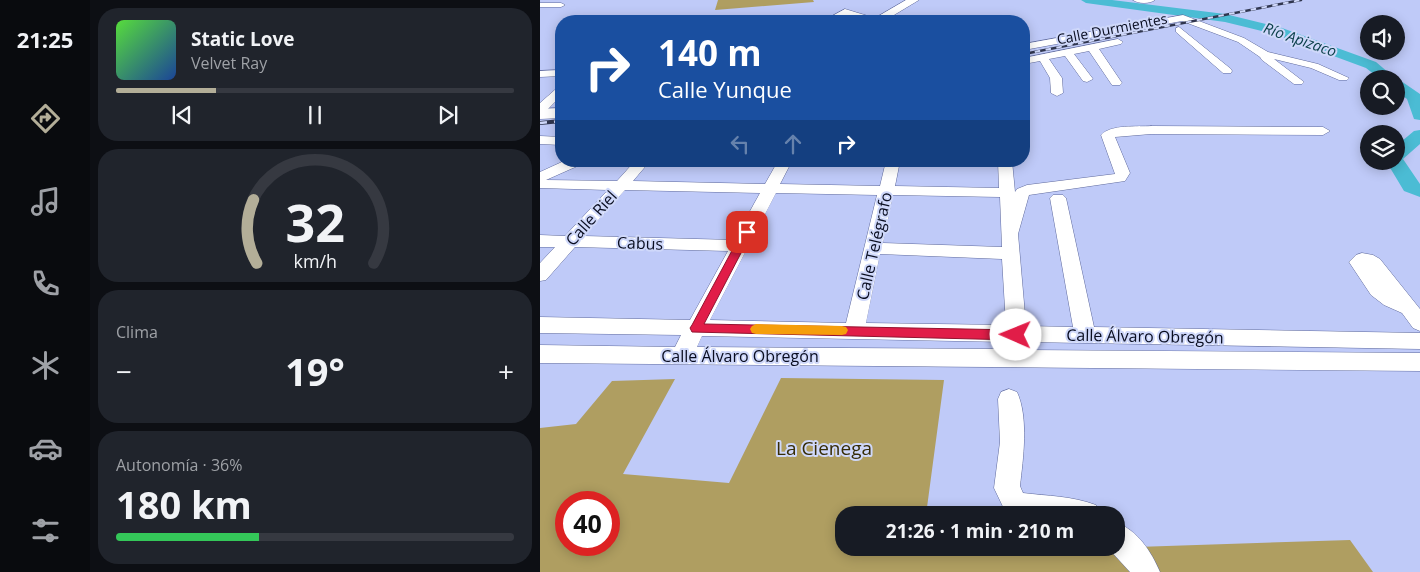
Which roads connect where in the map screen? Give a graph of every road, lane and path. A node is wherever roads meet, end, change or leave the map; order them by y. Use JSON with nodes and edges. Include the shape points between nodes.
{"nodes":[{"id":1,"x":914,"y":0,"type":"edge"},
{"id":2,"x":1137,"y":0,"type":"edge"},
{"id":3,"x":1151,"y":0,"type":"edge"},
{"id":4,"x":540,"y":5,"type":"edge"},
{"id":5,"x":561,"y":5,"type":"dead end"},
{"id":6,"x":839,"y":15,"type":"edge"},
{"id":7,"x":859,"y":15,"type":"edge"},
{"id":8,"x":887,"y":15,"type":"edge"},
{"id":9,"x":1206,"y":26,"type":"junction"},
{"id":10,"x":1128,"y":40,"type":"dead end"},
{"id":11,"x":1030,"y":46,"type":"edge"},
{"id":12,"x":1091,"y":48,"type":"junction"},
{"id":13,"x":1068,"y":52,"type":"junction"},
{"id":14,"x":1265,"y":55,"type":"junction"},
{"id":15,"x":1043,"y":57,"type":"junction"},
{"id":16,"x":1030,"y":60,"type":"edge"},
{"id":17,"x":1227,"y":71,"type":"dead end"},
{"id":18,"x":1330,"y":71,"type":"junction"},
{"id":19,"x":555,"y":73,"type":"edge"},
{"id":20,"x":540,"y":74,"type":"edge"},
{"id":21,"x":1343,"y":78,"type":"dead end"},
{"id":22,"x":1087,"y":79,"type":"dead end"},
{"id":23,"x":1116,"y":83,"type":"dead end"},
{"id":24,"x":1057,"y":92,"type":"dead end"},
{"id":25,"x":555,"y":96,"type":"edge"},
{"id":26,"x":540,"y":110,"type":"edge"},
{"id":27,"x":555,"y":113,"type":"edge"},
{"id":28,"x":540,"y":114,"type":"edge"},
{"id":29,"x":1323,"y":132,"type":"dead end"},
{"id":30,"x":540,"y":140,"type":"edge"},
{"id":31,"x":555,"y":141,"type":"edge"},
{"id":32,"x":564,"y":167,"type":"edge"},
{"id":33,"x":638,"y":167,"type":"edge"},
{"id":34,"x":782,"y":167,"type":"edge"},
{"id":35,"x":892,"y":167,"type":"edge"},
{"id":36,"x":1005,"y":167,"type":"edge"},
{"id":37,"x":540,"y":178,"type":"edge"},
{"id":38,"x":540,"y":184,"type":"edge"},
{"id":39,"x":621,"y":185,"type":"junction"},
{"id":40,"x":770,"y":189,"type":"junction"},
{"id":41,"x":887,"y":190,"type":"junction"},
{"id":42,"x":1007,"y":193,"type":"junction"},
{"id":43,"x":1058,"y":198,"type":"dead end"},
{"id":44,"x":540,"y":240,"type":"edge"},
{"id":45,"x":571,"y":241,"type":"junction"},
{"id":46,"x":1011,"y":244,"type":"junction"},
{"id":47,"x":740,"y":246,"type":"junction"},
{"id":48,"x":874,"y":248,"type":"junction"},
{"id":49,"x":540,"y":275,"type":"edge"},
{"id":50,"x":1408,"y":308,"type":"junction"},
{"id":51,"x":1420,"y":323,"type":"edge"},
{"id":52,"x":540,"y":325,"type":"edge"},
{"id":53,"x":696,"y":328,"type":"junction"},
{"id":54,"x":854,"y":331,"type":"junction"},
{"id":55,"x":1016,"y":335,"type":"junction"},
{"id":56,"x":1085,"y":335,"type":"junction"},
{"id":57,"x":1155,"y":337,"type":"junction"},
{"id":58,"x":1420,"y":341,"type":"edge"},
{"id":59,"x":540,"y":354,"type":"edge"},
{"id":60,"x":681,"y":356,"type":"junction"},
{"id":61,"x":1018,"y":360,"type":"junction"},
{"id":62,"x":1163,"y":360,"type":"junction"},
{"id":63,"x":1420,"y":362,"type":"edge"},
{"id":64,"x":1009,"y":399,"type":"dead end"},
{"id":65,"x":1020,"y":506,"type":"edge"},
{"id":66,"x":1125,"y":545,"type":"edge"},
{"id":67,"x":1145,"y":572,"type":"edge"}],
"edges":[{"from":1,"to":8,"type":"main road"},
{"from":2,"to":3,"type":"street"},
{"from":4,"to":5,"type":"street"},
{"from":6,"to":7,"type":"street","via":[[845,12]]},
{"from":9,"to":11,"type":"street","via":[[1179,18]]},
{"from":9,"to":14,"type":"street","via":[[1241,40]]},
{"from":9,"to":17,"type":"street","name":"Calle Durmientes","via":[[1175,31]]},
{"from":10,"to":12,"type":"street","name":"Calle Durmientes"},
{"from":12,"to":13,"type":"street","name":"Calle Durmientes"},
{"from":12,"to":23,"type":"street"},
{"from":13,"to":15,"type":"street","name":"Calle Durmientes"},
{"from":13,"to":22,"type":"street"},
{"from":14,"to":18,"type":"street","via":[[1291,58]]},
{"from":14,"to":18,"type":"street","via":[[1294,78]]},
{"from":15,"to":16,"type":"street","name":"Calle Durmientes"},
{"from":15,"to":24,"type":"street","via":[[1058,79]]},
{"from":18,"to":21,"type":"street"},
{"from":19,"to":20,"type":"street"},
{"from":25,"to":26,"type":"street"},
{"from":27,"to":28,"type":"main road"},
{"from":29,"to":46,"type":"street","via":[[1150,130],[1112,133],[1108,135],[1123,173],[1120,178],[1022,192]]},
{"from":30,"to":31,"type":"street"},
{"from":32,"to":37,"type":"street"},
{"from":33,"to":39,"type":"street","name":"Calle Riel"},
{"from":34,"to":40,"type":"street"},
{"from":35,"to":41,"type":"street","name":"Calle Telégrafo"},
{"from":36,"to":42,"type":"street"},
{"from":38,"to":39,"type":"street"},
{"from":39,"to":40,"type":"street"},
{"from":39,"to":45,"type":"street","name":"Calle Riel"},
{"from":40,"to":41,"type":"street"},
{"from":40,"to":47,"type":"street"},
{"from":41,"to":42,"type":"street"},
{"from":41,"to":48,"type":"street","name":"Calle Telégrafo"},
{"from":42,"to":46,"type":"street"},
{"from":43,"to":56,"type":"street"},
{"from":44,"to":45,"type":"street","name":"Cabus"},
{"from":45,"to":47,"type":"street","name":"Cabus"},
{"from":45,"to":49,"type":"street","name":"Calle Riel"},
{"from":46,"to":48,"type":"street"},
{"from":46,"to":55,"type":"street"},
{"from":47,"to":53,"type":"street"},
{"from":48,"to":54,"type":"street","name":"Calle Telégrafo"},
{"from":50,"to":50,"type":"street","via":[[1374,263],[1367,259],[1358,262],[1383,297]]},
{"from":50,"to":51,"type":"street"},
{"from":52,"to":53,"type":"street","name":"Calle Álvaro Obregón"},
{"from":53,"to":54,"type":"street","name":"Calle Álvaro Obregón"},
{"from":53,"to":60,"type":"street"},
{"from":54,"to":55,"type":"street","name":"Calle Álvaro Obregón"},
{"from":55,"to":56,"type":"street","name":"Calle Álvaro Obregón"},
{"from":55,"to":61,"type":"street"},
{"from":56,"to":57,"type":"street","name":"Calle Álvaro Obregón"},
{"from":57,"to":58,"type":"street","name":"Calle Álvaro Obregón"},
{"from":57,"to":62,"type":"street"},
{"from":59,"to":60,"type":"street","name":"Calle Álvaro Obregón"},
{"from":60,"to":61,"type":"street","name":"Calle Álvaro Obregón"},
{"from":61,"to":62,"type":"street","name":"Calle Álvaro Obregón"},
{"from":62,"to":63,"type":"street","name":"Calle Álvaro Obregón"},
{"from":64,"to":65,"type":"street","via":[[1012,442],[1007,488],[1014,502]]},
{"from":66,"to":67,"type":"street","via":[[1140,561]]}]}
